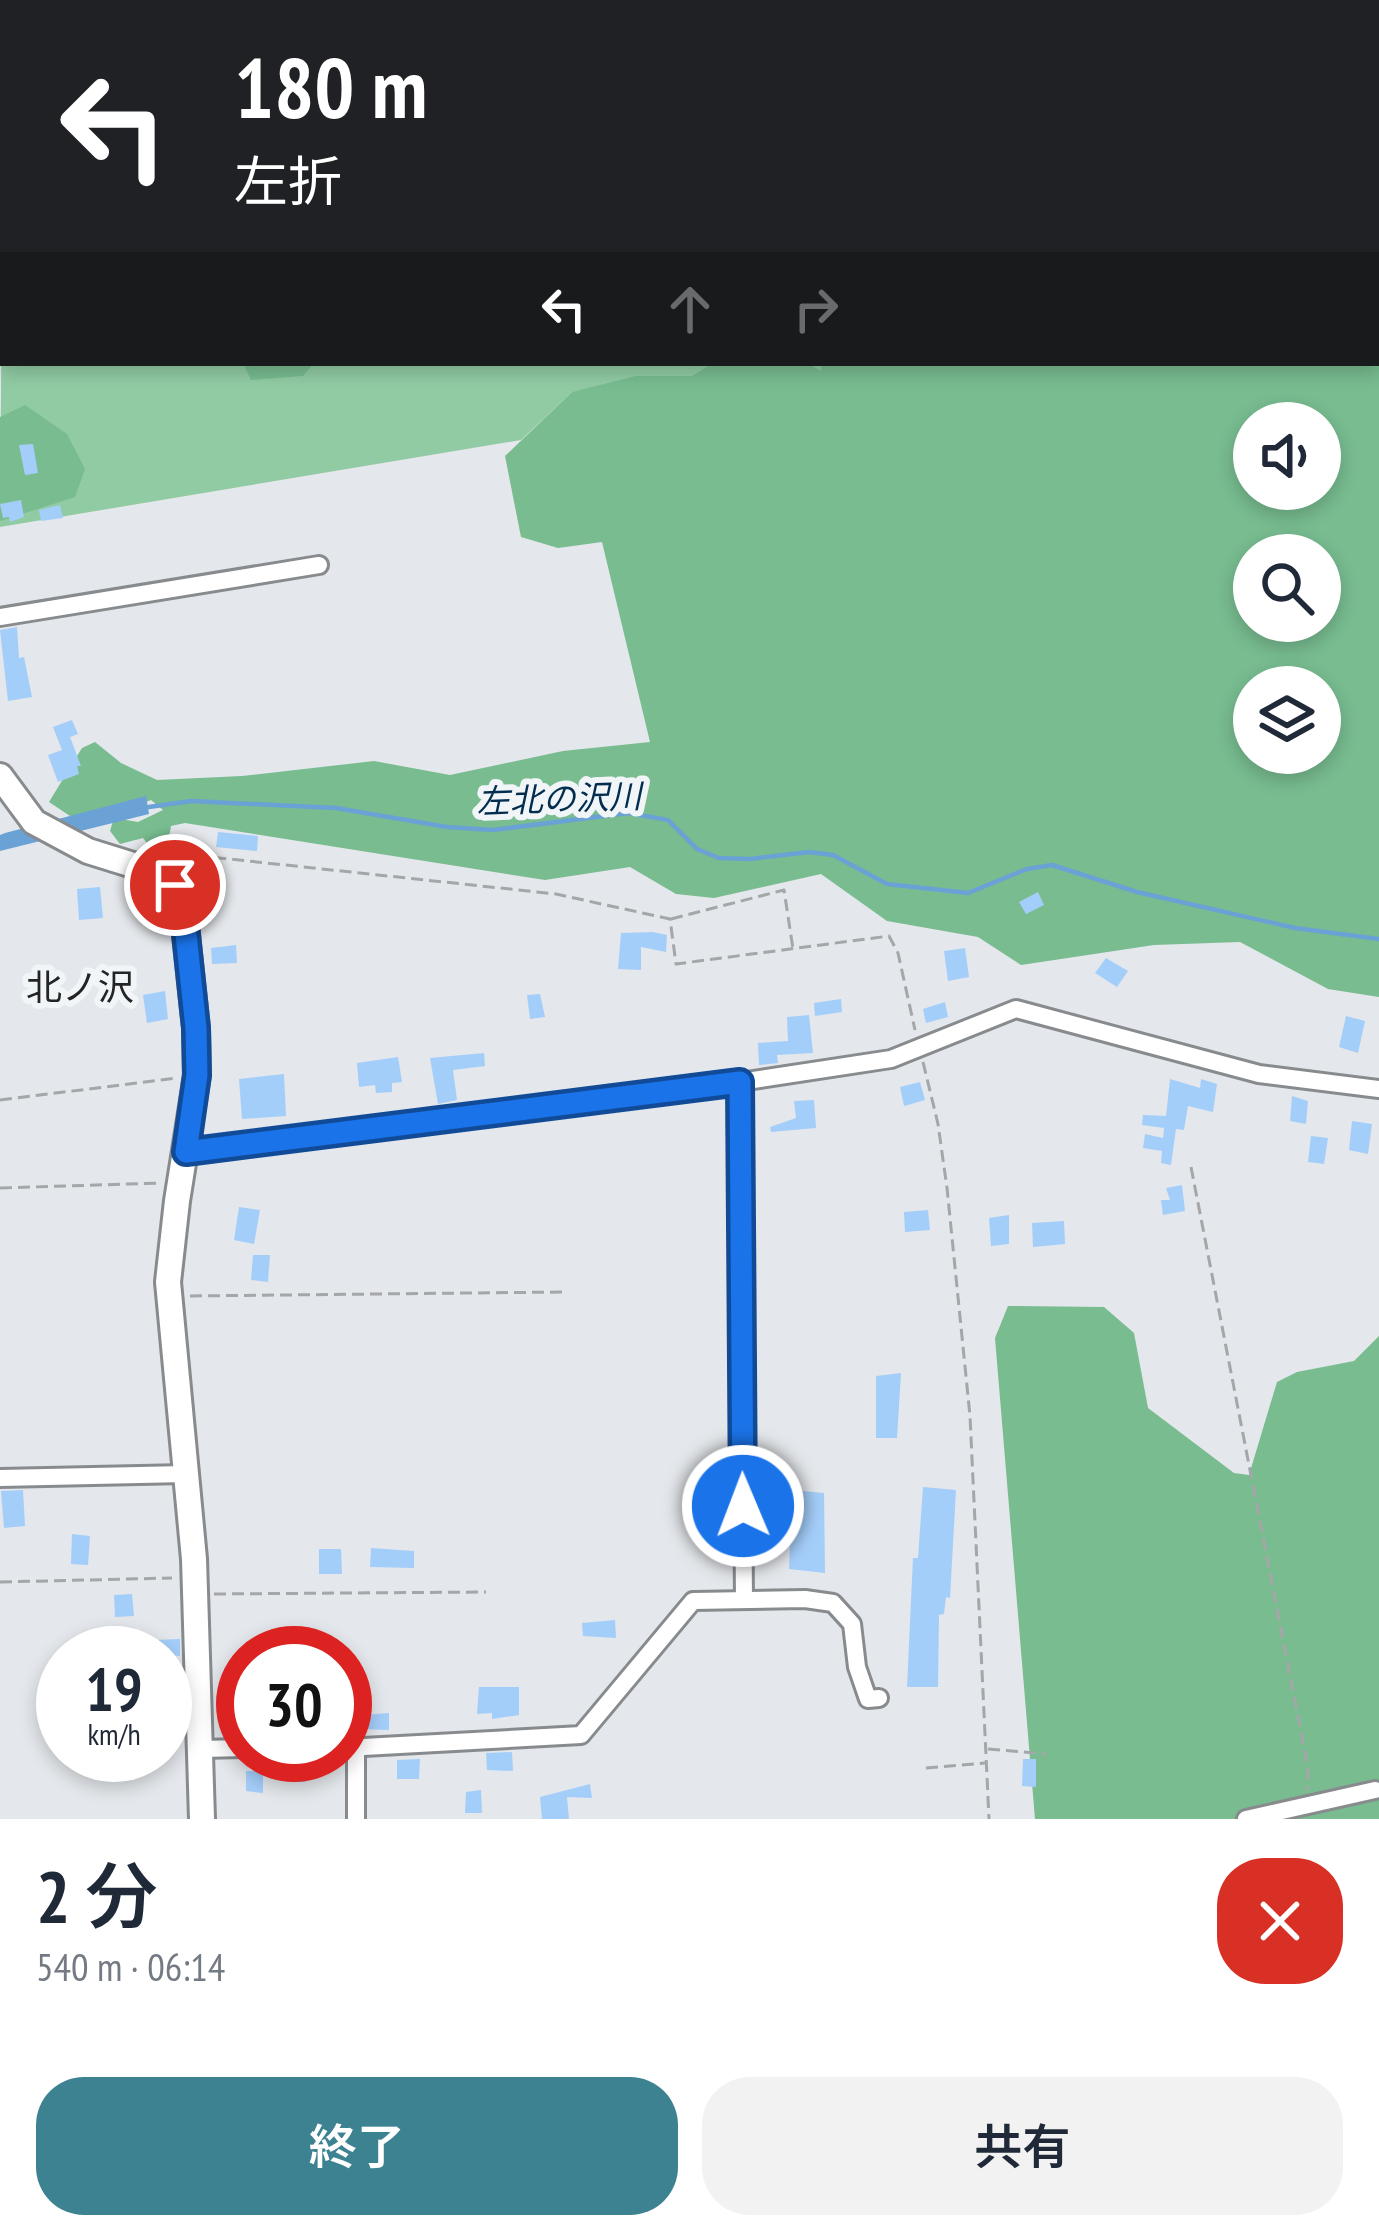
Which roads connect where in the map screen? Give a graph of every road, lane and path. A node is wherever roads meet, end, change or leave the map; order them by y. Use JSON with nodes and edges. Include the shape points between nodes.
{"nodes":[{"id":1,"x":320,"y":565,"type":"dead end"},
{"id":2,"x":0,"y":617,"type":"edge"},
{"id":3,"x":0,"y":776,"type":"edge"},
{"id":4,"x":165,"y":875,"type":"junction"},
{"id":5,"x":670,"y":919,"type":"junction"},
{"id":6,"x":793,"y":949,"type":"junction"},
{"id":7,"x":920,"y":1048,"type":"junction"},
{"id":8,"x":197,"y":1075,"type":"junction"},
{"id":9,"x":740,"y":1082,"type":"junction"},
{"id":10,"x":1379,"y":1089,"type":"edge"},
{"id":11,"x":0,"y":1100,"type":"edge"},
{"id":12,"x":186,"y":1152,"type":"junction"},
{"id":13,"x":1191,"y":1167,"type":"dead end"},
{"id":14,"x":179,"y":1182,"type":"junction"},
{"id":15,"x":0,"y":1188,"type":"edge"},
{"id":16,"x":562,"y":1292,"type":"dead end"},
{"id":17,"x":170,"y":1296,"type":"junction"},
{"id":18,"x":186,"y":1474,"type":"junction"},
{"id":19,"x":0,"y":1478,"type":"edge"},
{"id":20,"x":0,"y":1582,"type":"edge"},
{"id":21,"x":194,"y":1586,"type":"junction"},
{"id":22,"x":486,"y":1592,"type":"dead end"},
{"id":23,"x":744,"y":1600,"type":"junction"},
{"id":24,"x":879,"y":1698,"type":"dead end"},
{"id":25,"x":372,"y":1747,"type":"edge"},
{"id":26,"x":201,"y":1749,"type":"junction"},
{"id":27,"x":216,"y":1749,"type":"edge"},
{"id":28,"x":987,"y":1749,"type":"junction"},
{"id":29,"x":1046,"y":1754,"type":"dead end"},
{"id":30,"x":987,"y":1763,"type":"junction"},
{"id":31,"x":926,"y":1768,"type":"dead end"},
{"id":32,"x":353,"y":1782,"type":"edge"},
{"id":33,"x":1376,"y":1790,"type":"dead end"},
{"id":34,"x":1308,"y":1812,"type":"edge"},
{"id":35,"x":202,"y":1819,"type":"edge"},
{"id":36,"x":356,"y":1819,"type":"edge"},
{"id":37,"x":989,"y":1819,"type":"edge"},
{"id":38,"x":1246,"y":1819,"type":"edge"}],
"edges":[{"from":1,"to":2,"type":"street"},
{"from":3,"to":4,"type":"street","via":[[38,824],[88,851]]},
{"from":4,"to":5,"type":"path","via":[[193,855],[556,894]]},
{"from":4,"to":8,"type":"street","via":[[182,897]]},
{"from":5,"to":6,"type":"path","via":[[676,964]]},
{"from":5,"to":6,"type":"path","via":[[784,890]]},
{"from":6,"to":7,"type":"path","via":[[889,936]]},
{"from":7,"to":9,"type":"street"},
{"from":7,"to":10,"type":"street","via":[[1016,1009],[1259,1074]]},
{"from":7,"to":28,"type":"path","via":[[938,1124],[970,1416]]},
{"from":8,"to":11,"type":"path"},
{"from":8,"to":12,"type":"street"},
{"from":9,"to":12,"type":"street"},
{"from":9,"to":23,"type":"street"},
{"from":12,"to":14,"type":"street"},
{"from":13,"to":34,"type":"path","via":[[1300,1723]]},
{"from":14,"to":15,"type":"path"},
{"from":14,"to":17,"type":"street"},
{"from":16,"to":17,"type":"path"},
{"from":17,"to":18,"type":"street"},
{"from":18,"to":19,"type":"street"},
{"from":18,"to":21,"type":"street"},
{"from":20,"to":21,"type":"path"},
{"from":21,"to":22,"type":"path"},
{"from":21,"to":26,"type":"street"},
{"from":23,"to":24,"type":"street","via":[[833,1603],[852,1624],[868,1699]]},
{"from":23,"to":25,"type":"street","via":[[693,1601],[581,1735]]},
{"from":26,"to":27,"type":"street"},
{"from":26,"to":35,"type":"street"},
{"from":28,"to":29,"type":"path"},
{"from":28,"to":30,"type":"path"},
{"from":30,"to":31,"type":"path"},
{"from":30,"to":37,"type":"path"},
{"from":32,"to":36,"type":"street"},
{"from":33,"to":34,"type":"street"},
{"from":34,"to":38,"type":"street"}]}
